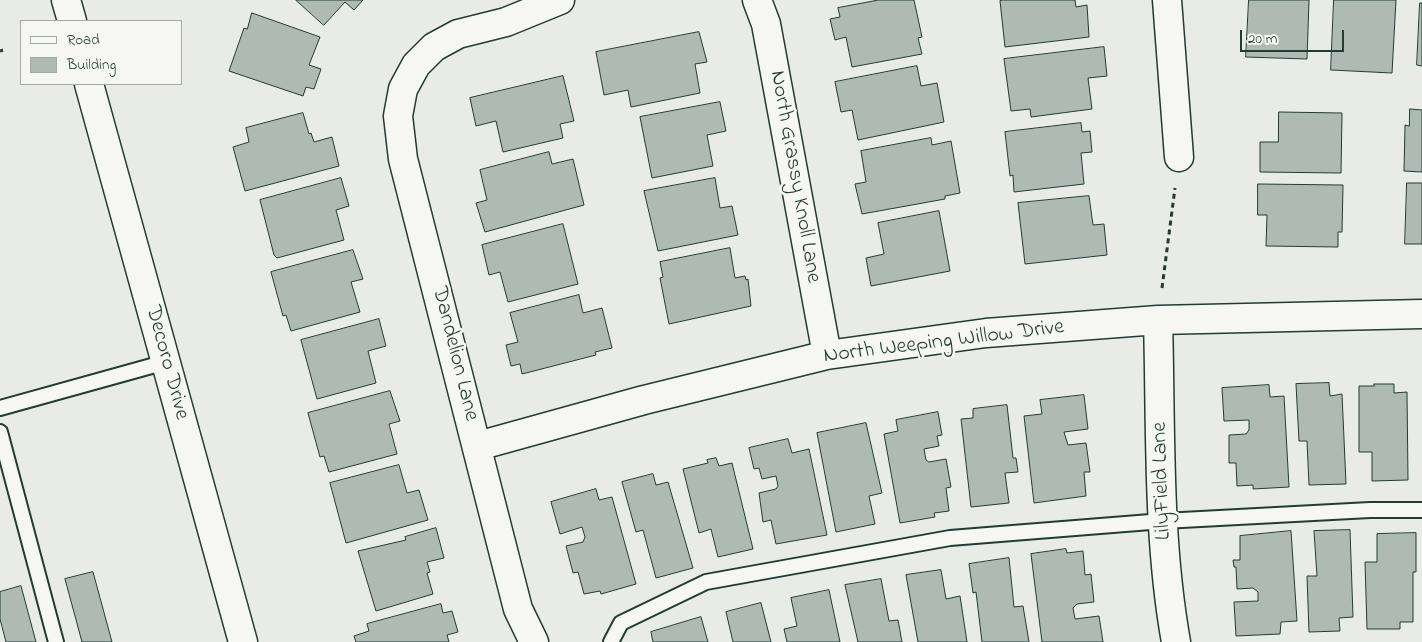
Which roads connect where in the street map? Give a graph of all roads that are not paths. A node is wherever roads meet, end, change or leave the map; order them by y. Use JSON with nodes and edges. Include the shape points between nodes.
{"nodes":[{"id":1,"x":66,"y":0,"type":"edge"},
{"id":2,"x":560,"y":0,"type":"edge"},
{"id":3,"x":756,"y":0,"type":"edge"},
{"id":4,"x":1167,"y":0,"type":"edge"},
{"id":5,"x":72,"y":20,"type":"edge"},
{"id":6,"x":89,"y":85,"type":"edge"},
{"id":7,"x":1179,"y":157,"type":"road end"},
{"id":8,"x":1422,"y":314,"type":"edge"},
{"id":9,"x":1158,"y":320,"type":"junction"},
{"id":10,"x":827,"y":356,"type":"junction"},
{"id":11,"x":166,"y":362,"type":"junction"},
{"id":12,"x":0,"y":408,"type":"edge"},
{"id":13,"x":0,"y":432,"type":"edge"},
{"id":14,"x":478,"y":446,"type":"junction"},
{"id":15,"x":1422,"y":510,"type":"edge"},
{"id":16,"x":1163,"y":521,"type":"junction"},
{"id":17,"x":56,"y":642,"type":"edge"},
{"id":18,"x":243,"y":642,"type":"edge"},
{"id":19,"x":534,"y":642,"type":"edge"},
{"id":20,"x":611,"y":642,"type":"edge"},
{"id":21,"x":1176,"y":642,"type":"edge"}],
"edges":[{"from":1,"to":5,"type":"street"},
{"from":2,"to":14,"type":"street","name":"Dandelion Lane","via":[[506,22],[458,34],[434,47],[416,65],[403,89],[398,116],[404,159]]},
{"from":3,"to":10,"type":"street","name":"North Grassy Knoll Lane","via":[[766,24]]},
{"from":4,"to":7,"type":"street"},
{"from":6,"to":11,"type":"street","name":"Decoro Drive"},
{"from":8,"to":9,"type":"street","name":"North Weeping Willow Drive"},
{"from":9,"to":10,"type":"street","name":"North Weeping Willow Drive","via":[[986,333]]},
{"from":9,"to":16,"type":"street","name":"LilyField Lane"},
{"from":10,"to":14,"type":"street","name":"North Weeping Willow Drive","via":[[644,400]]},
{"from":11,"to":12,"type":"lane"},
{"from":11,"to":18,"type":"street","name":"Decoro Drive"},
{"from":13,"to":17,"type":"lane"},
{"from":14,"to":19,"type":"street","name":"Dandelion Lane","via":[[518,609]]},
{"from":15,"to":16,"type":"lane"},
{"from":16,"to":20,"type":"lane","via":[[950,538],[706,582],[621,623]]},
{"from":16,"to":21,"type":"street","name":"LilyField Lane"}]}
